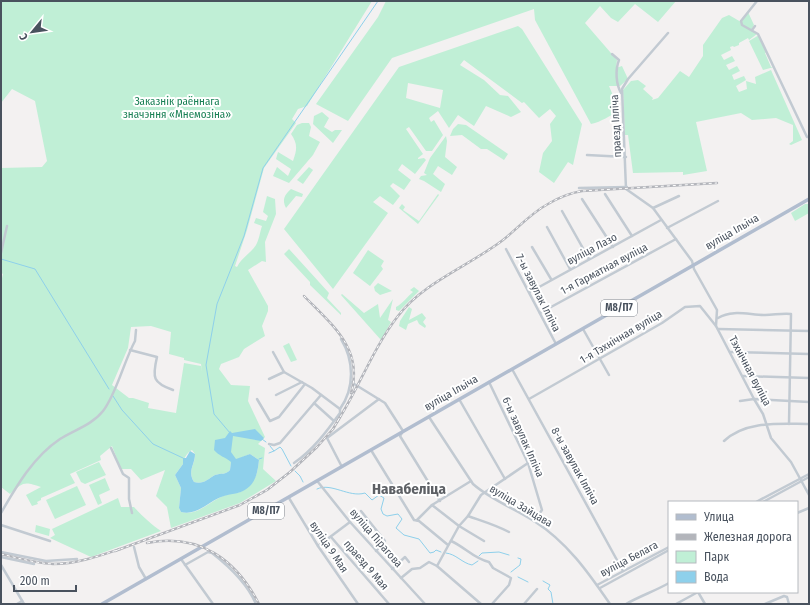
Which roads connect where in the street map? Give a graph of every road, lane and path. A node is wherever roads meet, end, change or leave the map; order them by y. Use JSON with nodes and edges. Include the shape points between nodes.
{"nodes":[{"id":1,"x":756,"y":1,"type":"edge"},
{"id":2,"x":755,"y":26,"type":"dead end"},
{"id":3,"x":752,"y":30,"type":"junction"},
{"id":4,"x":668,"y":33,"type":"dead end"},
{"id":5,"x":612,"y":54,"type":"dead end"},
{"id":6,"x":621,"y":94,"type":"junction"},
{"id":7,"x":809,"y":137,"type":"edge"},
{"id":8,"x":587,"y":155,"type":"dead end"},
{"id":9,"x":626,"y":157,"type":"junction"},
{"id":10,"x":579,"y":188,"type":"dead end"},
{"id":11,"x":627,"y":188,"type":"junction"},
{"id":12,"x":605,"y":194,"type":"dead end"},
{"id":13,"x":679,"y":196,"type":"dead end"},
{"id":14,"x":582,"y":199,"type":"dead end"},
{"id":15,"x":809,"y":199,"type":"edge"},
{"id":16,"x":718,"y":201,"type":"dead end"},
{"id":17,"x":653,"y":208,"type":"junction"},
{"id":18,"x":562,"y":211,"type":"dead end"},
{"id":19,"x":661,"y":220,"type":"junction"},
{"id":20,"x":7,"y":226,"type":"dead end"},
{"id":21,"x":547,"y":227,"type":"dead end"},
{"id":22,"x":667,"y":228,"type":"junction"},
{"id":23,"x":632,"y":236,"type":"junction"},
{"id":24,"x":676,"y":240,"type":"junction"},
{"id":25,"x":532,"y":247,"type":"dead end"},
{"id":26,"x":613,"y":247,"type":"junction"},
{"id":27,"x":506,"y":249,"type":"dead end"},
{"id":28,"x":1,"y":253,"type":"edge"},
{"id":29,"x":589,"y":259,"type":"junction"},
{"id":30,"x":693,"y":265,"type":"junction"},
{"id":31,"x":570,"y":269,"type":"junction"},
{"id":32,"x":551,"y":279,"type":"junction"},
{"id":33,"x":530,"y":292,"type":"junction"},
{"id":34,"x":540,"y":313,"type":"junction"},
{"id":35,"x":717,"y":318,"type":"junction"},
{"id":36,"x":717,"y":327,"type":"junction"},
{"id":37,"x":583,"y":328,"type":"junction"},
{"id":38,"x":136,"y":330,"type":"dead end"},
{"id":39,"x":791,"y":331,"type":"junction"},
{"id":40,"x":809,"y":331,"type":"edge"},
{"id":41,"x":341,"y":339,"type":"dead end"},
{"id":42,"x":556,"y":344,"type":"junction"},
{"id":43,"x":130,"y":350,"type":"junction"},
{"id":44,"x":273,"y":352,"type":"dead end"},
{"id":45,"x":730,"y":352,"type":"junction"},
{"id":46,"x":790,"y":354,"type":"junction"},
{"id":47,"x":809,"y":354,"type":"edge"},
{"id":48,"x":600,"y":358,"type":"junction"},
{"id":49,"x":512,"y":369,"type":"junction"},
{"id":50,"x":284,"y":372,"type":"junction"},
{"id":51,"x":609,"y":375,"type":"dead end"},
{"id":52,"x":743,"y":376,"type":"junction"},
{"id":53,"x":790,"y":378,"type":"junction"},
{"id":54,"x":809,"y":378,"type":"edge"},
{"id":55,"x":269,"y":379,"type":"dead end"},
{"id":56,"x":351,"y":382,"type":"junction"},
{"id":57,"x":489,"y":382,"type":"junction"},
{"id":58,"x":303,"y":383,"type":"junction"},
{"id":59,"x":173,"y":390,"type":"dead end"},
{"id":60,"x":276,"y":395,"type":"dead end"},
{"id":61,"x":321,"y":395,"type":"junction"},
{"id":62,"x":257,"y":399,"type":"dead end"},
{"id":63,"x":379,"y":399,"type":"junction"},
{"id":64,"x":459,"y":399,"type":"junction"},
{"id":65,"x":528,"y":399,"type":"junction"},
{"id":66,"x":754,"y":399,"type":"junction"},
{"id":67,"x":740,"y":401,"type":"dead end"},
{"id":68,"x":790,"y":401,"type":"junction"},
{"id":69,"x":809,"y":402,"type":"edge"},
{"id":70,"x":314,"y":403,"type":"junction"},
{"id":71,"x":340,"y":409,"type":"junction"},
{"id":72,"x":428,"y":417,"type":"junction"},
{"id":73,"x":334,"y":421,"type":"junction"},
{"id":74,"x":767,"y":424,"type":"junction"},
{"id":75,"x":789,"y":424,"type":"junction"},
{"id":76,"x":809,"y":424,"type":"edge"},
{"id":77,"x":403,"y":431,"type":"junction"},
{"id":78,"x":724,"y":440,"type":"dead end"},
{"id":79,"x":269,"y":444,"type":"dead end"},
{"id":80,"x":111,"y":448,"type":"dead end"},
{"id":81,"x":370,"y":450,"type":"junction"},
{"id":82,"x":294,"y":463,"type":"dead end"},
{"id":83,"x":528,"y":463,"type":"junction"},
{"id":84,"x":342,"y":468,"type":"junction"},
{"id":85,"x":809,"y":476,"type":"edge"},
{"id":86,"x":505,"y":479,"type":"junction"},
{"id":87,"x":801,"y":480,"type":"junction"},
{"id":88,"x":471,"y":481,"type":"junction"},
{"id":89,"x":318,"y":482,"type":"junction"},
{"id":90,"x":483,"y":492,"type":"junction"},
{"id":91,"x":809,"y":495,"type":"edge"},
{"id":92,"x":289,"y":498,"type":"junction"},
{"id":93,"x":440,"y":501,"type":"junction"},
{"id":94,"x":758,"y":501,"type":"edge"},
{"id":95,"x":765,"y":501,"type":"edge"},
{"id":96,"x":432,"y":505,"type":"junction"},
{"id":97,"x":809,"y":508,"type":"edge"},
{"id":98,"x":361,"y":511,"type":"dead end"},
{"id":99,"x":132,"y":512,"type":"dead end"},
{"id":100,"x":1,"y":513,"type":"edge"},
{"id":101,"x":798,"y":513,"type":"edge"},
{"id":102,"x":468,"y":516,"type":"junction"},
{"id":103,"x":416,"y":520,"type":"junction"},
{"id":104,"x":534,"y":521,"type":"junction"},
{"id":105,"x":350,"y":522,"type":"junction"},
{"id":106,"x":2,"y":524,"type":"dead end"},
{"id":107,"x":459,"y":526,"type":"junction"},
{"id":108,"x":509,"y":532,"type":"dead end"},
{"id":109,"x":331,"y":536,"type":"junction"},
{"id":110,"x":451,"y":540,"type":"junction"},
{"id":111,"x":50,"y":541,"type":"dead end"},
{"id":112,"x":484,"y":541,"type":"dead end"},
{"id":113,"x":448,"y":545,"type":"junction"},
{"id":114,"x":318,"y":546,"type":"junction"},
{"id":115,"x":134,"y":547,"type":"dead end"},
{"id":116,"x":668,"y":550,"type":"edge"},
{"id":117,"x":668,"y":550,"type":"edge"},
{"id":118,"x":376,"y":551,"type":"junction"},
{"id":119,"x":1,"y":552,"type":"edge"},
{"id":120,"x":1,"y":557,"type":"edge"},
{"id":121,"x":77,"y":559,"type":"dead end"},
{"id":122,"x":181,"y":559,"type":"junction"},
{"id":123,"x":409,"y":562,"type":"dead end"},
{"id":124,"x":34,"y":564,"type":"dead end"},
{"id":125,"x":1,"y":565,"type":"edge"},
{"id":126,"x":185,"y":565,"type":"junction"},
{"id":127,"x":437,"y":566,"type":"junction"},
{"id":128,"x":392,"y":569,"type":"junction"},
{"id":129,"x":624,"y":572,"type":"junction"},
{"id":130,"x":401,"y":578,"type":"junction"},
{"id":131,"x":146,"y":579,"type":"junction"},
{"id":132,"x":668,"y":584,"type":"edge"},
{"id":133,"x":598,"y":587,"type":"junction"},
{"id":134,"x":537,"y":589,"type":"dead end"},
{"id":135,"x":696,"y":593,"type":"edge"},
{"id":136,"x":699,"y":593,"type":"edge"},
{"id":137,"x":22,"y":601,"type":"junction"},
{"id":138,"x":17,"y":604,"type":"edge"},
{"id":139,"x":24,"y":604,"type":"edge"},
{"id":140,"x":102,"y":604,"type":"edge"},
{"id":141,"x":213,"y":604,"type":"edge"},
{"id":142,"x":256,"y":604,"type":"edge"},
{"id":143,"x":358,"y":604,"type":"edge"},
{"id":144,"x":389,"y":604,"type":"edge"},
{"id":145,"x":425,"y":604,"type":"edge"},
{"id":146,"x":481,"y":604,"type":"edge"},
{"id":147,"x":492,"y":604,"type":"edge"},
{"id":148,"x":524,"y":604,"type":"edge"},
{"id":149,"x":610,"y":604,"type":"edge"},
{"id":150,"x":626,"y":604,"type":"edge"},
{"id":151,"x":676,"y":604,"type":"edge"},
{"id":152,"x":705,"y":604,"type":"edge"},
{"id":153,"x":765,"y":604,"type":"edge"},
{"id":154,"x":789,"y":604,"type":"edge"}],
"edges":[{"from":1,"to":3,"type":"street","via":[[741,22]]},
{"from":2,"to":3,"type":"street"},
{"from":3,"to":7,"type":"street","via":[[758,34]]},
{"from":4,"to":6,"type":"street","name":"праезд Ілліча","via":[[628,79]]},
{"from":5,"to":6,"type":"street","via":[[619,60],[617,84]]},
{"from":6,"to":9,"type":"street","name":"праезд Ілліча"},
{"from":8,"to":9,"type":"street"},
{"from":9,"to":11,"type":"street","name":"праезд Ілліча"},
{"from":10,"to":11,"type":"street"},
{"from":11,"to":17,"type":"street"},
{"from":12,"to":23,"type":"street"},
{"from":13,"to":17,"type":"street"},
{"from":14,"to":26,"type":"street"},
{"from":15,"to":30,"type":"main road","name":"вуліца Ільіча","number":"М8/П7"},
{"from":16,"to":22,"type":"street"},
{"from":17,"to":19,"type":"street"},
{"from":18,"to":29,"type":"street"},
{"from":19,"to":22,"type":"street"},
{"from":19,"to":23,"type":"street","name":"вуліца Лазо"},
{"from":20,"to":28,"type":"street"},
{"from":21,"to":31,"type":"street"},
{"from":22,"to":24,"type":"street"},
{"from":23,"to":26,"type":"street","name":"вуліца Лазо"},
{"from":24,"to":30,"type":"street"},
{"from":24,"to":34,"type":"street","name":"1-я Гарматная вуліца"},
{"from":25,"to":32,"type":"street"},
{"from":26,"to":29,"type":"street","name":"вуліца Лазо"},
{"from":27,"to":33,"type":"street","name":"7-ы завулак Ілліча"},
{"from":29,"to":31,"type":"street","name":"вуліца Лазо"},
{"from":30,"to":35,"type":"street","via":[[717,310]]},
{"from":30,"to":37,"type":"main road","name":"вуліца Ільіча","number":"М8/П7"},
{"from":31,"to":32,"type":"street","name":"вуліца Лазо"},
{"from":32,"to":33,"type":"street","name":"вуліца Лазо"},
{"from":33,"to":34,"type":"street","name":"7-ы завулак Ілліча"},
{"from":34,"to":42,"type":"street","name":"7-ы завулак Ілліча"},
{"from":35,"to":36,"type":"street"},
{"from":35,"to":39,"type":"street","via":[[734,312],[791,314]]},
{"from":36,"to":39,"type":"street"},
{"from":36,"to":45,"type":"street","name":"Тэхнічная вуліца"},
{"from":36,"to":48,"type":"street","name":"1-я Тэхнічная вуліца","via":[[700,306],[688,306]]},
{"from":37,"to":42,"type":"main road","name":"вуліца Ільіча","number":"М8/П7"},
{"from":37,"to":48,"type":"street"},
{"from":38,"to":43,"type":"street","via":[[135,341]]},
{"from":39,"to":40,"type":"street"},
{"from":39,"to":46,"type":"street"},
{"from":41,"to":56,"type":"street","via":[[352,371]]},
{"from":42,"to":49,"type":"main road","name":"вуліца Ільіча","number":"М8/П7"},
{"from":43,"to":59,"type":"street","via":[[157,357],[154,369],[156,381]]},
{"from":43,"to":100,"type":"street","via":[[103,411],[94,420],[60,439],[42,455],[30,468]]},
{"from":44,"to":50,"type":"street"},
{"from":45,"to":46,"type":"street"},
{"from":45,"to":52,"type":"street","name":"Тэхнічная вуліца"},
{"from":46,"to":47,"type":"street"},
{"from":46,"to":53,"type":"street"},
{"from":48,"to":51,"type":"street"},
{"from":48,"to":65,"type":"street","name":"1-я Тэхнічная вуліца"},
{"from":49,"to":57,"type":"main road","name":"вуліца Ільіча","number":"М8/П7"},
{"from":49,"to":65,"type":"street","name":"8-ы завулак Ілліча"},
{"from":50,"to":55,"type":"street"},
{"from":50,"to":58,"type":"street"},
{"from":52,"to":53,"type":"street"},
{"from":52,"to":66,"type":"street","name":"Тэхнічная вуліца"},
{"from":53,"to":54,"type":"street"},
{"from":53,"to":68,"type":"street"},
{"from":56,"to":63,"type":"street"},
{"from":56,"to":71,"type":"street"},
{"from":57,"to":64,"type":"main road","name":"вуліца Ільіча","number":"М8/П7"},
{"from":57,"to":83,"type":"street","name":"6-ы завулак Ілліча"},
{"from":58,"to":60,"type":"street"},
{"from":58,"to":61,"type":"street"},
{"from":58,"to":62,"type":"street","via":[[279,416],[270,421]]},
{"from":61,"to":70,"type":"street"},
{"from":61,"to":71,"type":"street"},
{"from":63,"to":77,"type":"street","via":[[385,403]]},
{"from":63,"to":84,"type":"street","via":[[327,438]]},
{"from":64,"to":72,"type":"main road","name":"вуліца Ільіча","number":"М8/П7"},
{"from":64,"to":86,"type":"street"},
{"from":65,"to":129,"type":"street","name":"8-ы завулак Ілліча"},
{"from":66,"to":67,"type":"street"},
{"from":66,"to":68,"type":"street"},
{"from":66,"to":74,"type":"street","name":"Тэхнічная вуліца"},
{"from":68,"to":69,"type":"street"},
{"from":68,"to":75,"type":"street"},
{"from":70,"to":73,"type":"street"},
{"from":70,"to":79,"type":"street","via":[[280,444]]},
{"from":71,"to":73,"type":"street"},
{"from":72,"to":77,"type":"main road","name":"вуліца Ільіча","number":"М8/П7"},
{"from":72,"to":88,"type":"street","name":"вуліца Зайцава"},
{"from":73,"to":82,"type":"street","via":[[308,452]]},
{"from":74,"to":75,"type":"street"},
{"from":74,"to":78,"type":"street","via":[[734,432]]},
{"from":74,"to":87,"type":"street","name":"Тэхнічная вуліца","via":[[771,438],[792,462]]},
{"from":75,"to":76,"type":"street"},
{"from":77,"to":81,"type":"main road","name":"вуліца Ільіча","number":"М8/П7"},
{"from":77,"to":93,"type":"street","via":[[400,436]]},
{"from":80,"to":99,"type":"street","via":[[123,474],[129,478]]},
{"from":81,"to":84,"type":"main road","name":"вуліца Ільіча","number":"М8/П7"},
{"from":81,"to":103,"type":"street"},
{"from":83,"to":86,"type":"street"},
{"from":83,"to":104,"type":"street","name":"6-ы завулак Ілліча","via":[[542,510]]},
{"from":84,"to":89,"type":"main road","name":"вуліца Ільіча","number":"М8/П7"},
{"from":85,"to":87,"type":"street"},
{"from":86,"to":90,"type":"street"},
{"from":87,"to":91,"type":"street","name":"Тэхнічная вуліца"},
{"from":87,"to":94,"type":"street"},
{"from":87,"to":95,"type":"street"},
{"from":88,"to":90,"type":"street","name":"вуліца Зайцава"},
{"from":88,"to":93,"type":"street"},
{"from":89,"to":92,"type":"main road","name":"вуліца Ільіча","number":"М8/П7"},
{"from":89,"to":105,"type":"street","name":"вуліца Пірагова"},
{"from":90,"to":102,"type":"street"},
{"from":90,"to":104,"type":"street","name":"вуліца Зайцава"},
{"from":92,"to":114,"type":"street","name":"вуліца 9 Мая"},
{"from":92,"to":122,"type":"main road","name":"вуліца Ільіча","number":"М8/П7"},
{"from":93,"to":96,"type":"street"},
{"from":96,"to":103,"type":"street"},
{"from":96,"to":107,"type":"street"},
{"from":97,"to":101,"type":"street"},
{"from":98,"to":118,"type":"street","via":[[385,541]]},
{"from":102,"to":107,"type":"street"},
{"from":102,"to":108,"type":"street"},
{"from":103,"to":113,"type":"street"},
{"from":104,"to":133,"type":"street","name":"вуліца Зайцава","via":[[570,549]]},
{"from":105,"to":109,"type":"street","name":"праезд 9 Мая"},
{"from":105,"to":118,"type":"street","name":"вуліца Пірагова"},
{"from":106,"to":111,"type":"street"},
{"from":107,"to":110,"type":"street"},
{"from":107,"to":112,"type":"street"},
{"from":109,"to":114,"type":"street","name":"праезд 9 Мая"},
{"from":109,"to":144,"type":"street","name":"праезд 9 Мая"},
{"from":110,"to":113,"type":"street"},
{"from":110,"to":147,"type":"street","via":[[511,578],[509,585]]},
{"from":113,"to":127,"type":"street"},
{"from":114,"to":143,"type":"street","name":"вуліца 9 Мая"},
{"from":115,"to":131,"type":"street"},
{"from":116,"to":129,"type":"street","name":"вуліца Белага"},
{"from":117,"to":133,"type":"street","name":"вуліца Белага"},
{"from":118,"to":128,"type":"street","name":"вуліца Пірагова"},
{"from":119,"to":121,"type":"street","via":[[46,561]]},
{"from":120,"to":124,"type":"street"},
{"from":122,"to":126,"type":"street"},
{"from":122,"to":131,"type":"main road","name":"вуліца Ільіча","number":"М8/П7"},
{"from":123,"to":128,"type":"street","via":[[405,557]]},
{"from":125,"to":137,"type":"street"},
{"from":126,"to":141,"type":"street"},
{"from":126,"to":142,"type":"street","via":[[208,552],[212,553],[234,572]]},
{"from":127,"to":130,"type":"street","via":[[428,562],[420,568],[412,569]]},
{"from":127,"to":146,"type":"street"},
{"from":128,"to":130,"type":"street","name":"вуліца Пірагова"},
{"from":129,"to":133,"type":"street","name":"вуліца Белага"},
{"from":130,"to":145,"type":"street","name":"вуліца Пірагова"},
{"from":131,"to":140,"type":"main road","name":"вуліца Ільіча","number":"М8/П7"},
{"from":132,"to":150,"type":"street"},
{"from":133,"to":149,"type":"street","name":"вуліца Зайцава"},
{"from":134,"to":148,"type":"street"},
{"from":135,"to":151,"type":"street"},
{"from":136,"to":152,"type":"street"},
{"from":137,"to":138,"type":"street"},
{"from":137,"to":139,"type":"street"},
{"from":153,"to":154,"type":"street","via":[[779,596],[787,597]]}]}
